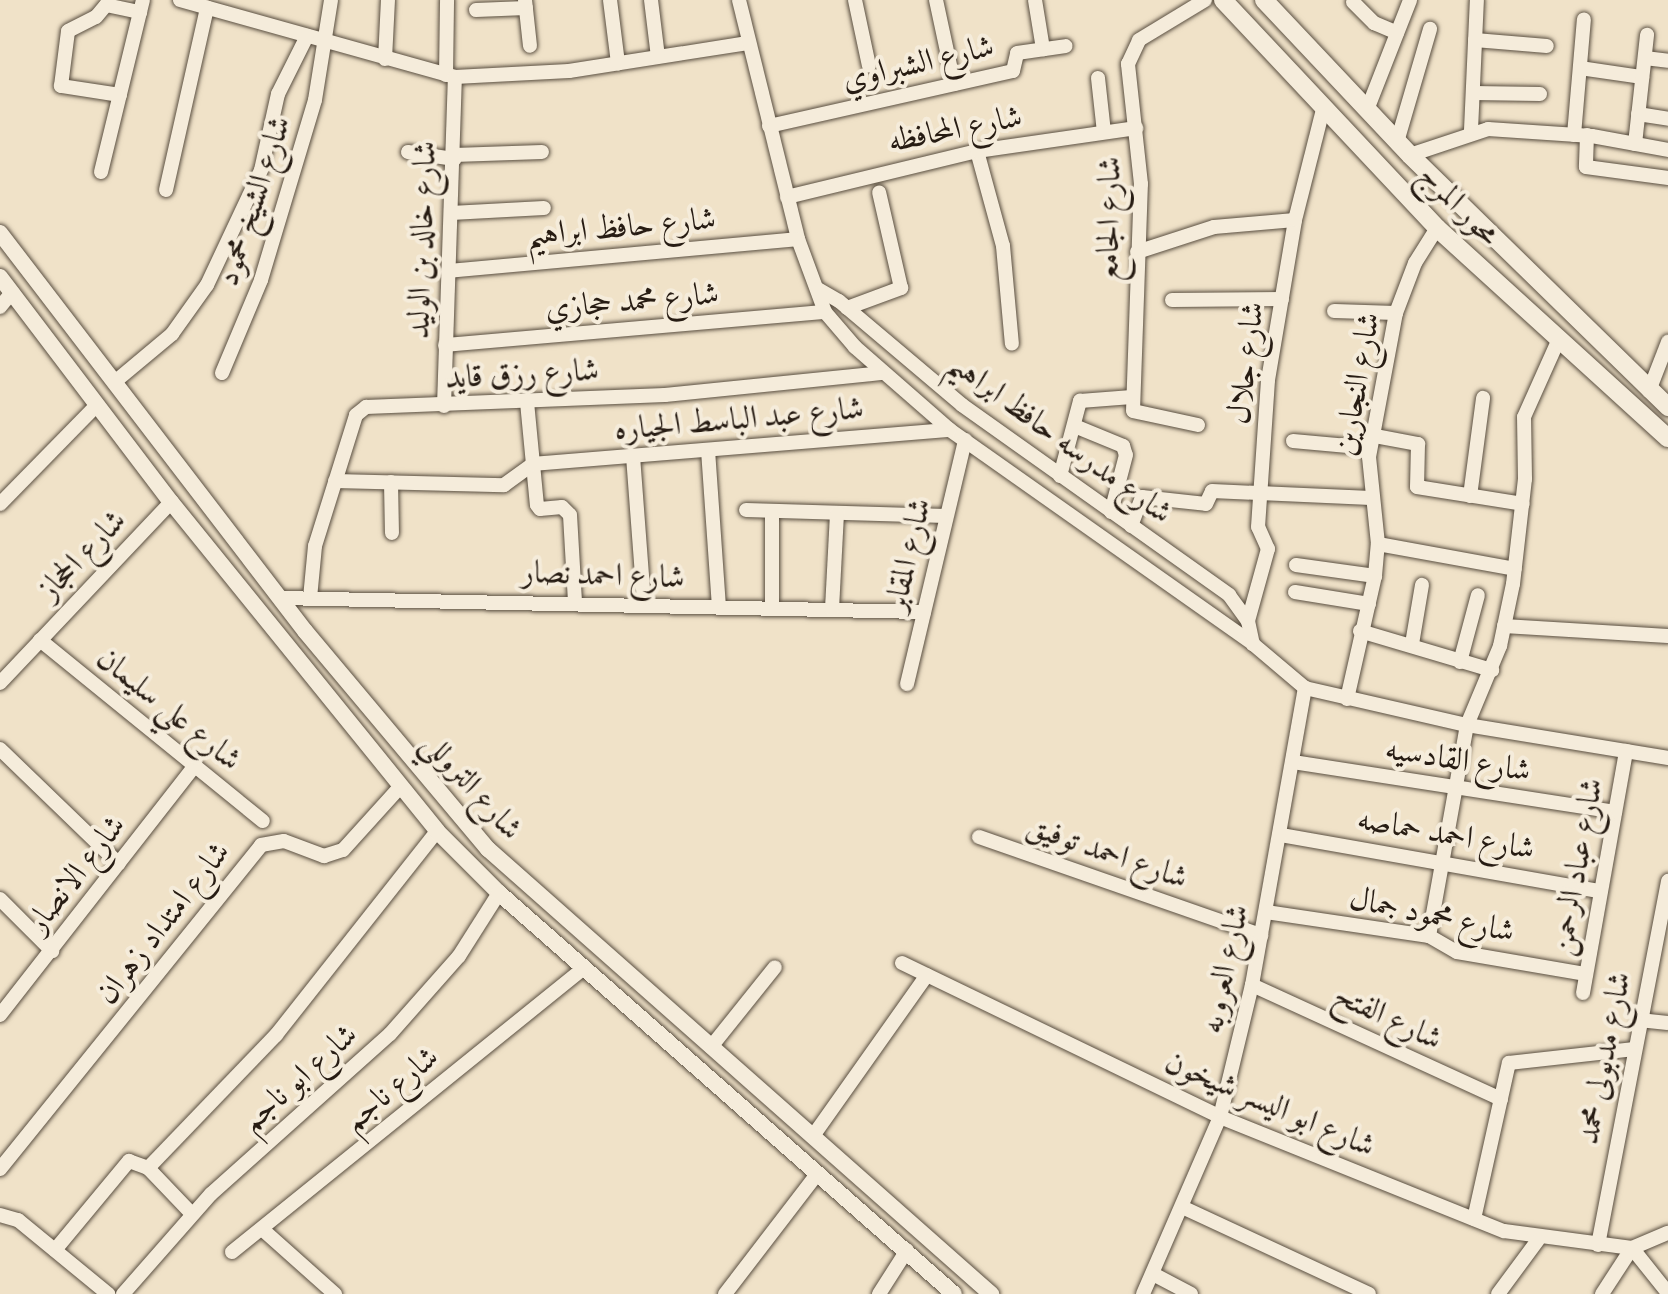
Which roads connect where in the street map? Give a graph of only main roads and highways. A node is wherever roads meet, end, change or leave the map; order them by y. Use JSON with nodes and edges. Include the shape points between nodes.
{"nodes":[{"id":1,"x":1223,"y":0,"type":"edge"},
{"id":2,"x":1264,"y":0,"type":"edge"},
{"id":3,"x":1668,"y":407,"type":"edge"},
{"id":4,"x":1668,"y":438,"type":"edge"}],
"edges":[{"from":1,"to":4,"type":"main road","name":"محور المرج","via":[[1437,228]]},
{"from":2,"to":3,"type":"main road","name":"محور المرج","via":[[1403,148]]}]}
